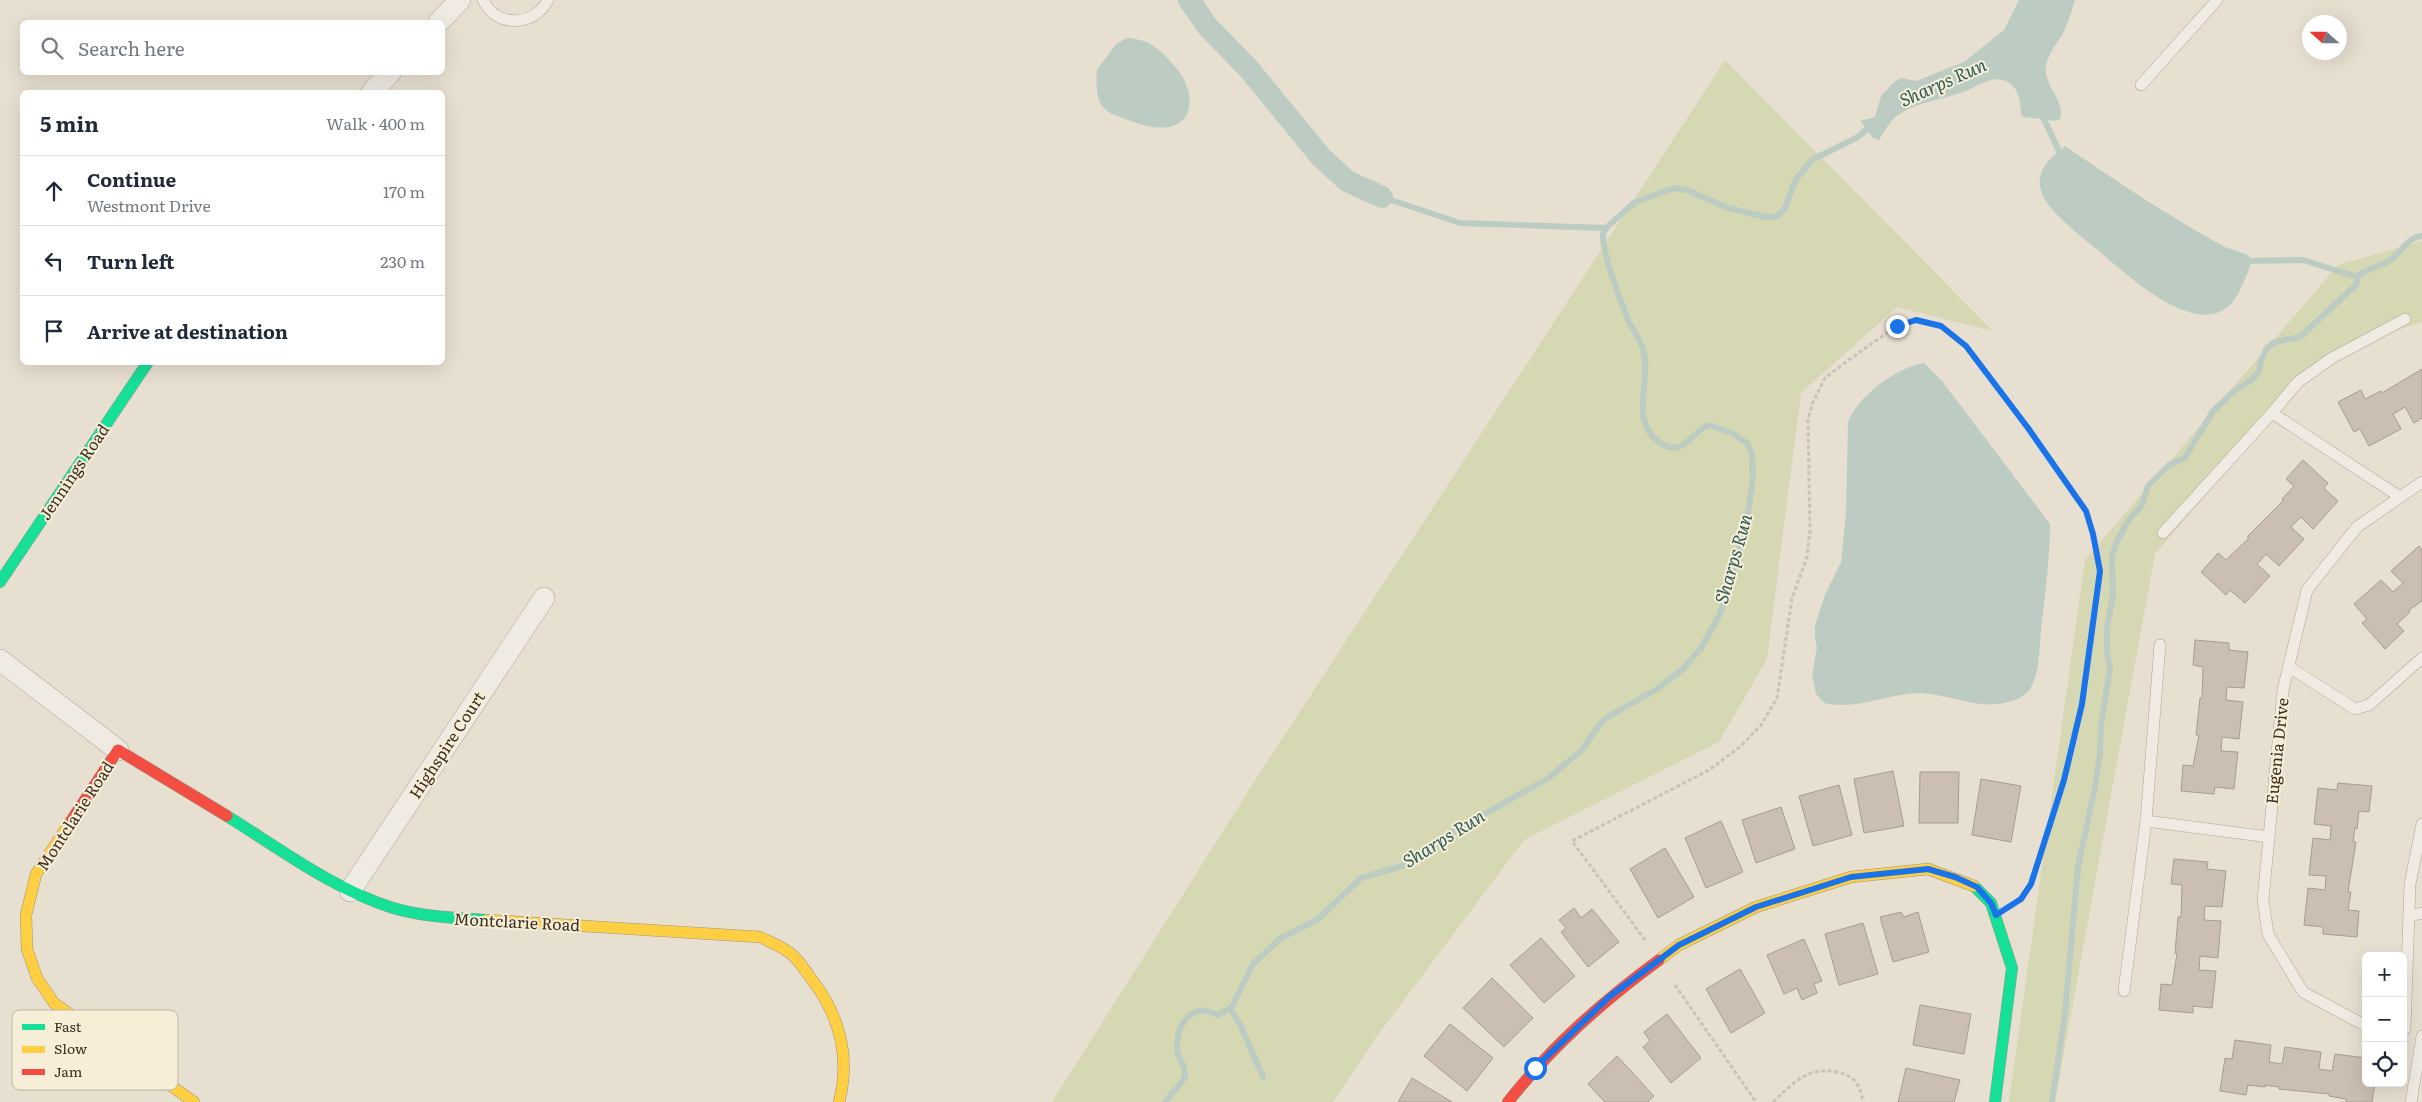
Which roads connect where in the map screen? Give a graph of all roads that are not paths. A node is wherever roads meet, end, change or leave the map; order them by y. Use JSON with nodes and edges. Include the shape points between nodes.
{"nodes":[{"id":1,"x":460,"y":0,"type":"edge"},
{"id":2,"x":483,"y":0,"type":"edge"},
{"id":3,"x":548,"y":0,"type":"edge"},
{"id":4,"x":2216,"y":0,"type":"edge"},
{"id":5,"x":441,"y":20,"type":"edge"},
{"id":6,"x":388,"y":75,"type":"edge"},
{"id":7,"x":2141,"y":84,"type":"dead end"},
{"id":8,"x":374,"y":90,"type":"edge"},
{"id":9,"x":2405,"y":319,"type":"dead end"},
{"id":10,"x":146,"y":365,"type":"edge"},
{"id":11,"x":2272,"y":413,"type":"junction"},
{"id":12,"x":2422,"y":482,"type":"edge"},
{"id":13,"x":2400,"y":497,"type":"junction"},
{"id":14,"x":2163,"y":533,"type":"dead end"},
{"id":15,"x":0,"y":582,"type":"edge"},
{"id":16,"x":544,"y":598,"type":"dead end"},
{"id":17,"x":2160,"y":644,"type":"dead end"},
{"id":18,"x":2422,"y":658,"type":"edge"},
{"id":19,"x":0,"y":660,"type":"edge"},
{"id":20,"x":2289,"y":667,"type":"junction"},
{"id":21,"x":118,"y":750,"type":"junction"},
{"id":22,"x":2146,"y":820,"type":"junction"},
{"id":23,"x":2422,"y":824,"type":"edge"},
{"id":24,"x":2269,"y":837,"type":"junction"},
{"id":25,"x":350,"y":891,"type":"junction"},
{"id":26,"x":2422,"y":913,"type":"edge"},
{"id":27,"x":2409,"y":916,"type":"junction"},
{"id":28,"x":2124,"y":991,"type":"dead end"},
{"id":29,"x":2405,"y":997,"type":"edge"},
{"id":30,"x":64,"y":1010,"type":"edge"},
{"id":31,"x":2362,"y":1024,"type":"edge"},
{"id":32,"x":2407,"y":1029,"type":"edge"},
{"id":33,"x":2422,"y":1029,"type":"edge"},
{"id":34,"x":2422,"y":1036,"type":"edge"},
{"id":35,"x":177,"y":1090,"type":"edge"},
{"id":36,"x":194,"y":1102,"type":"edge"},
{"id":37,"x":839,"y":1102,"type":"edge"},
{"id":38,"x":1508,"y":1102,"type":"edge"},
{"id":39,"x":1995,"y":1102,"type":"edge"},
{"id":40,"x":2411,"y":1102,"type":"edge"}],
"edges":[{"from":1,"to":5,"type":"street"},
{"from":2,"to":3,"type":"lane","via":[[486,7],[503,19],[524,21],[542,12]]},
{"from":4,"to":7,"type":"lane"},
{"from":6,"to":8,"type":"street"},
{"from":9,"to":11,"type":"lane","via":[[2332,358],[2298,382]]},
{"from":10,"to":15,"type":"street","name":"Jennings Road"},
{"from":11,"to":13,"type":"lane"},
{"from":11,"to":14,"type":"lane"},
{"from":12,"to":13,"type":"lane","name":"Eugenia Drive"},
{"from":13,"to":20,"type":"lane","name":"Eugenia Drive","via":[[2357,527],[2307,590]]},
{"from":16,"to":25,"type":"street","name":"Highspire Court"},
{"from":17,"to":22,"type":"lane"},
{"from":18,"to":20,"type":"lane","via":[[2369,705],[2355,709]]},
{"from":19,"to":21,"type":"street","name":"Montclarie Road"},
{"from":20,"to":24,"type":"lane","name":"Eugenia Drive","via":[[2283,690]]},
{"from":21,"to":25,"type":"street","name":"Montclarie Road"},
{"from":21,"to":30,"type":"street","name":"Montclarie Road","via":[[36,874],[26,915],[27,949],[36,978],[54,1003]]},
{"from":22,"to":24,"type":"lane"},
{"from":22,"to":28,"type":"lane"},
{"from":23,"to":27,"type":"lane","via":[[2410,884]]},
{"from":24,"to":31,"type":"lane","name":"Eugenia Drive","via":[[2263,900],[2268,934],[2303,992]]},
{"from":25,"to":37,"type":"street","name":"Montclarie Road","via":[[394,908],[435,917],[760,937],[791,953],[820,988],[828,1004],[839,1028],[846,1061]]},
{"from":26,"to":27,"type":"lane"},
{"from":27,"to":29,"type":"lane"},
{"from":32,"to":33,"type":"lane"},
{"from":34,"to":40,"type":"lane"},
{"from":35,"to":36,"type":"street","name":"Montclarie Road"},
{"from":38,"to":39,"type":"street","via":[[1535,1068],[1609,997],[1679,945],[1756,907],[1851,877],[1928,869],[1977,887],[1991,903],[2012,968]]}]}
